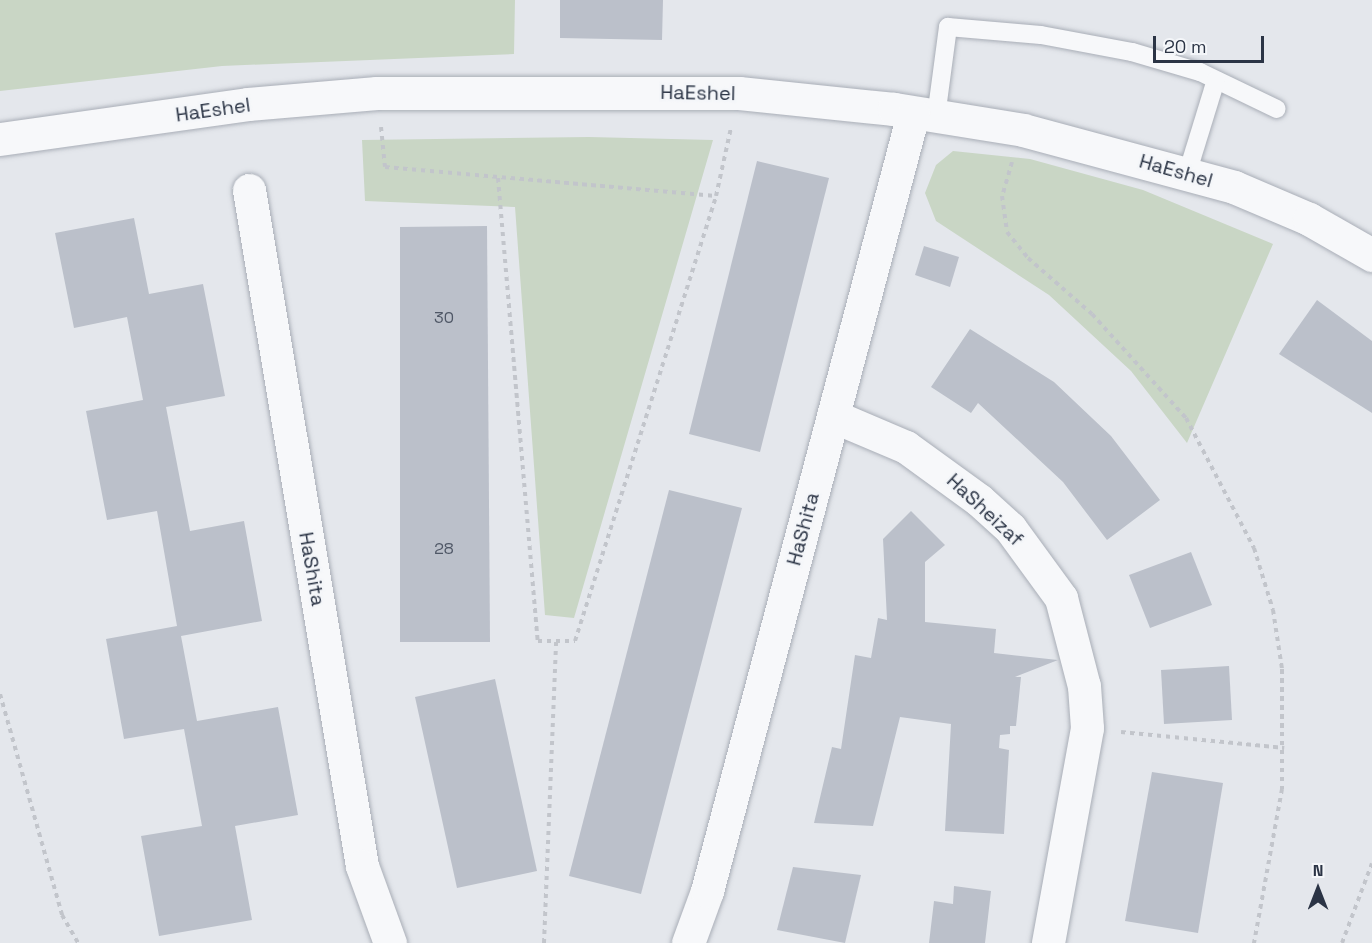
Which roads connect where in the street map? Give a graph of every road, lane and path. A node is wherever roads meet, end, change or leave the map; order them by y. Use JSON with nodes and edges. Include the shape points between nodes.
{"nodes":[{"id":1,"x":1216,"y":80,"type":"junction"},
{"id":2,"x":377,"y":93,"type":"junction"},
{"id":3,"x":739,"y":93,"type":"junction"},
{"id":4,"x":1276,"y":109,"type":"dead end"},
{"id":5,"x":925,"y":115,"type":"junction"},
{"id":6,"x":1023,"y":130,"type":"junction"},
{"id":7,"x":0,"y":139,"type":"edge"},
{"id":8,"x":1187,"y":174,"type":"junction"},
{"id":9,"x":498,"y":178,"type":"junction"},
{"id":10,"x":249,"y":190,"type":"dead end"},
{"id":11,"x":716,"y":196,"type":"junction"},
{"id":12,"x":1372,"y":255,"type":"edge"},
{"id":13,"x":833,"y":416,"type":"junction"},
{"id":14,"x":556,"y":641,"type":"junction"},
{"id":15,"x":0,"y":694,"type":"edge"},
{"id":16,"x":1087,"y":728,"type":"junction"},
{"id":17,"x":1284,"y":748,"type":"junction"},
{"id":18,"x":1372,"y":863,"type":"edge"},
{"id":19,"x":78,"y":943,"type":"edge"},
{"id":20,"x":390,"y":943,"type":"edge"},
{"id":21,"x":544,"y":943,"type":"edge"},
{"id":22,"x":688,"y":943,"type":"edge"},
{"id":23,"x":1048,"y":943,"type":"edge"},
{"id":24,"x":1254,"y":943,"type":"edge"},
{"id":25,"x":1342,"y":943,"type":"edge"}],
"edges":[{"from":1,"to":4,"type":"lane"},
{"from":1,"to":5,"type":"lane","via":[[1132,52],[1041,35],[948,27]]},
{"from":1,"to":8,"type":"lane"},
{"from":2,"to":3,"type":"street","name":"HaEshel"},
{"from":2,"to":7,"type":"street","name":"HaEshel","via":[[248,104]]},
{"from":2,"to":9,"type":"path","via":[[385,167]]},
{"from":3,"to":5,"type":"street","name":"HaEshel"},
{"from":3,"to":11,"type":"path"},
{"from":5,"to":6,"type":"street","name":"HaEshel"},
{"from":5,"to":13,"type":"street","name":"HaShita"},
{"from":6,"to":8,"type":"street","name":"HaEshel"},
{"from":6,"to":17,"type":"path","via":[[1002,196],[1007,232],[1028,258],[1092,314],[1186,418],[1225,489],[1254,548],[1273,610],[1282,669]]},
{"from":8,"to":12,"type":"street","name":"HaEshel","via":[[1234,187],[1309,219]]},
{"from":9,"to":11,"type":"path"},
{"from":9,"to":14,"type":"path","via":[[538,641]]},
{"from":10,"to":20,"type":"street","name":"HaShita","via":[[362,866]]},
{"from":11,"to":14,"type":"path","via":[[575,641]]},
{"from":13,"to":16,"type":"street","name":"HaSheizaf","via":[[906,447],[1010,528],[1061,598],[1084,686]]},
{"from":13,"to":22,"type":"street","name":"HaShita","via":[[707,891]]},
{"from":14,"to":21,"type":"path"},
{"from":15,"to":19,"type":"path","via":[[62,915]]},
{"from":16,"to":17,"type":"path"},
{"from":16,"to":23,"type":"street","name":"HaSheizaf"},
{"from":17,"to":24,"type":"path","via":[[1282,789]]},
{"from":18,"to":25,"type":"path"}]}
